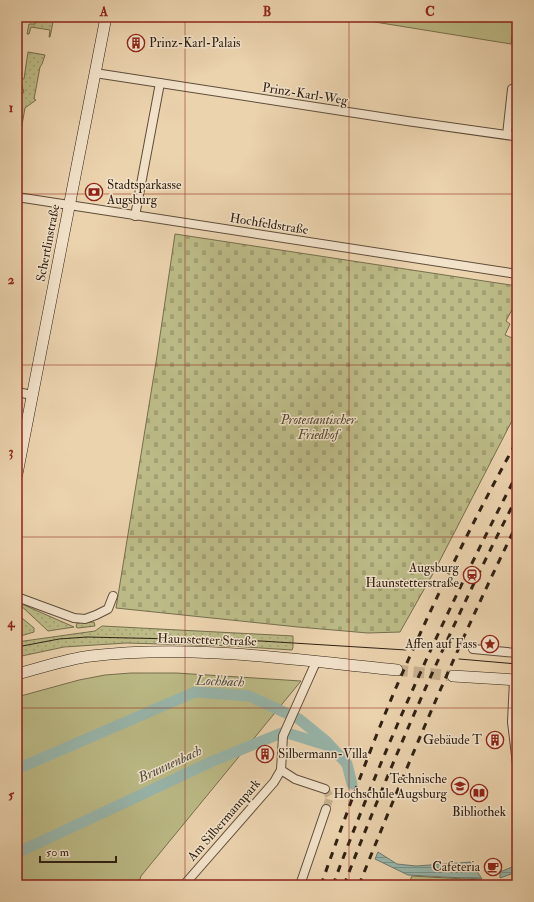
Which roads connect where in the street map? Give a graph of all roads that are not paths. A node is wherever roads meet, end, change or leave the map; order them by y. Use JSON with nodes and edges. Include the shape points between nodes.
{"nodes":[{"id":1,"x":106,"y":17,"type":"edge"},
{"id":2,"x":95,"y":73,"type":"junction"},
{"id":3,"x":160,"y":83,"type":"junction"},
{"id":4,"x":512,"y":89,"type":"dead end"},
{"id":5,"x":17,"y":197,"type":"edge"},
{"id":6,"x":70,"y":206,"type":"junction"},
{"id":7,"x":135,"y":216,"type":"junction"},
{"id":8,"x":517,"y":274,"type":"edge"},
{"id":9,"x":17,"y":392,"type":"edge"},
{"id":10,"x":32,"y":395,"type":"junction"},
{"id":11,"x":17,"y":474,"type":"edge"},
{"id":12,"x":113,"y":596,"type":"dead end"},
{"id":13,"x":17,"y":597,"type":"edge"},
{"id":14,"x":472,"y":649,"type":"dead end"},
{"id":15,"x":517,"y":653,"type":"edge"},
{"id":16,"x":316,"y":662,"type":"junction"},
{"id":17,"x":397,"y":670,"type":"tunnel mouth"},
{"id":18,"x":17,"y":674,"type":"edge"},
{"id":19,"x":453,"y":676,"type":"tunnel mouth"},
{"id":20,"x":516,"y":680,"type":"edge"},
{"id":21,"x":517,"y":764,"type":"edge"},
{"id":22,"x":281,"y":770,"type":"junction"},
{"id":23,"x":325,"y":789,"type":"dead end"},
{"id":24,"x":326,"y":809,"type":"tunnel mouth"},
{"id":25,"x":184,"y":885,"type":"edge"},
{"id":26,"x":300,"y":885,"type":"edge"}],
"edges":[{"from":1,"to":2,"type":"street","name":"Schertlinstraße"},
{"from":2,"to":3,"type":"street","name":"Prinz-Karl-Weg"},
{"from":2,"to":6,"type":"street","name":"Schertlinstraße"},
{"from":3,"to":4,"type":"street","name":"Prinz-Karl-Weg","via":[[510,135]]},
{"from":3,"to":7,"type":"street"},
{"from":5,"to":6,"type":"street","name":"Hochfeldstraße"},
{"from":6,"to":7,"type":"street","name":"Hochfeldstraße"},
{"from":6,"to":10,"type":"street","name":"Schertlinstraße"},
{"from":7,"to":8,"type":"street","name":"Hochfeldstraße"},
{"from":9,"to":10,"type":"street"},
{"from":10,"to":11,"type":"street","name":"Schertlinstraße"},
{"from":12,"to":13,"type":"street","via":[[108,609],[85,619],[74,618]]},
{"from":14,"to":15,"type":"street"},
{"from":16,"to":17,"type":"street","name":"Haunstetter Straße"},
{"from":16,"to":18,"type":"street","name":"Haunstetter Straße","via":[[190,652],[123,654],[78,659]]},
{"from":16,"to":22,"type":"street","via":[[283,736]]},
{"from":19,"to":20,"type":"street"},
{"from":20,"to":21,"type":"street","via":[[512,722]]},
{"from":22,"to":23,"type":"street","via":[[295,779]]},
{"from":22,"to":25,"type":"street","name":"Am Silbermannpark","via":[[274,782]]},
{"from":24,"to":26,"type":"street"}]}
